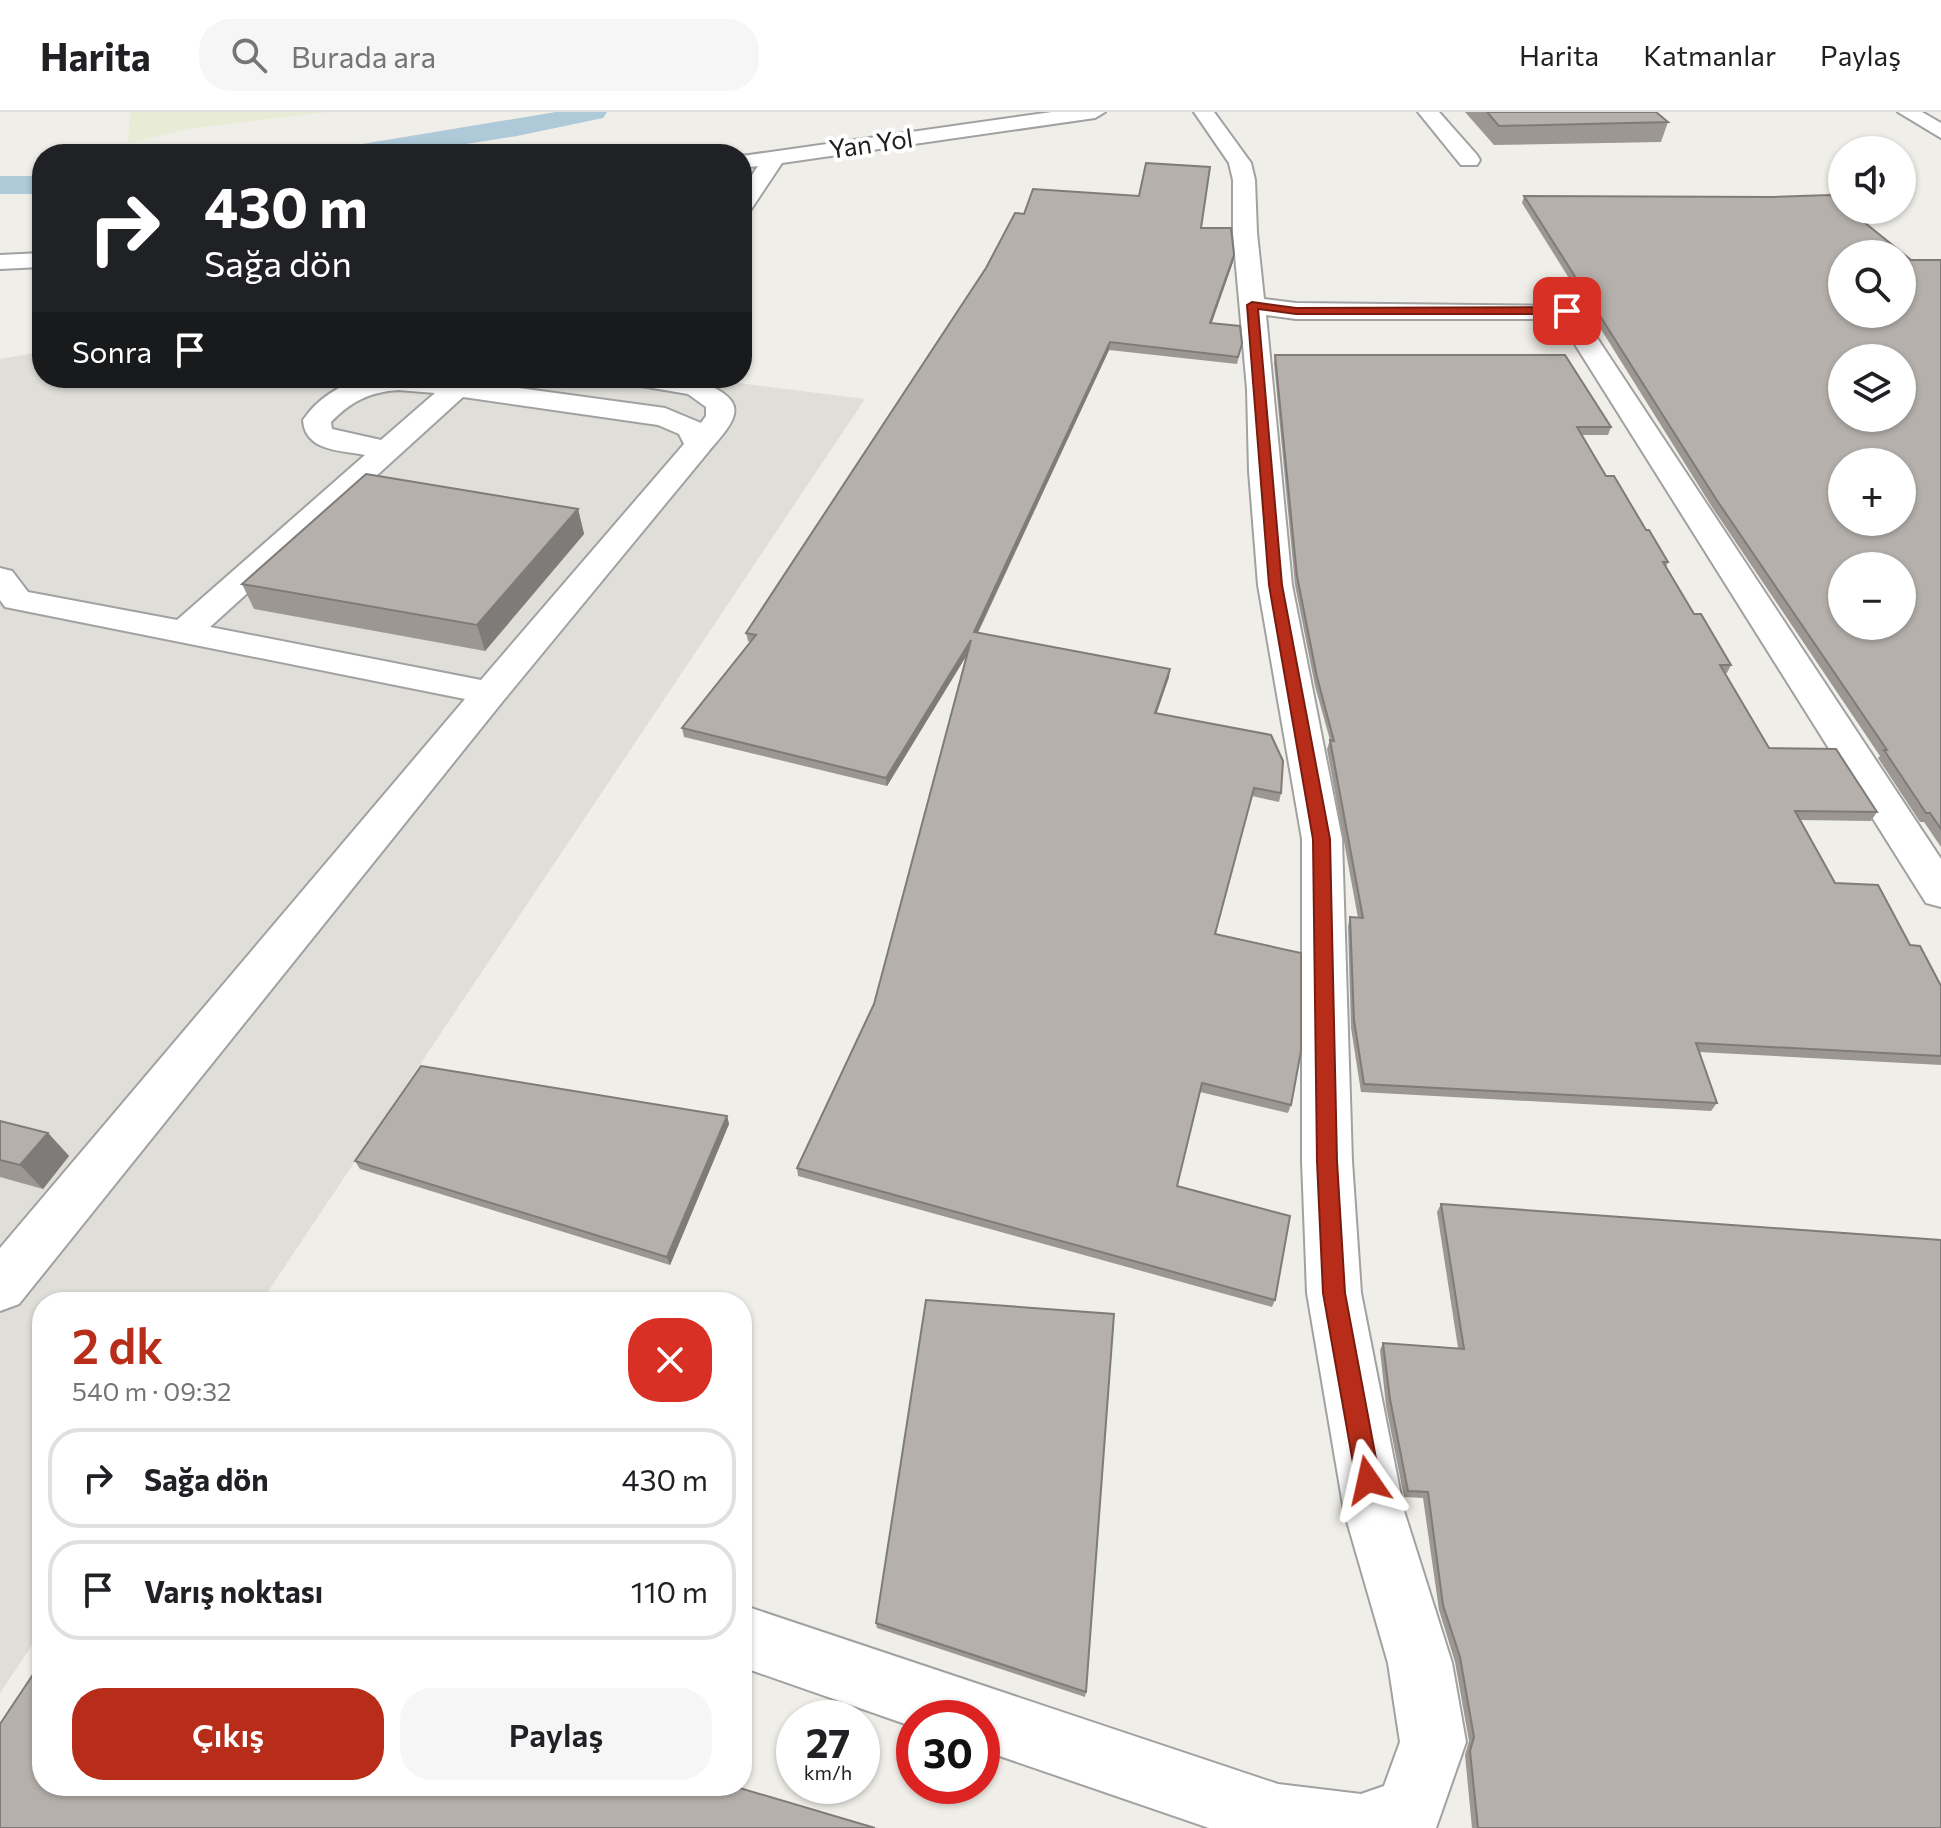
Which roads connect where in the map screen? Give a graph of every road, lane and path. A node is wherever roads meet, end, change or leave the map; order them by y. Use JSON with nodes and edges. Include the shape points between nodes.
{"nodes":[{"id":1,"x":1095,"y":112,"type":"edge"},
{"id":2,"x":1204,"y":112,"type":"edge"},
{"id":3,"x":1428,"y":112,"type":"edge"},
{"id":4,"x":1908,"y":112,"type":"edge"},
{"id":5,"x":1941,"y":132,"type":"edge"},
{"id":6,"x":775,"y":157,"type":"junction"},
{"id":7,"x":752,"y":160,"type":"edge"},
{"id":8,"x":1469,"y":160,"type":"dead end"},
{"id":9,"x":752,"y":191,"type":"edge"},
{"id":10,"x":32,"y":260,"type":"edge"},
{"id":11,"x":0,"y":262,"type":"edge"},
{"id":12,"x":1252,"y":305,"type":"junction"},
{"id":13,"x":356,"y":388,"type":"edge"},
{"id":14,"x":457,"y":388,"type":"joint"},
{"id":15,"x":697,"y":388,"type":"edge"},
{"id":16,"x":699,"y":445,"type":"junction"},
{"id":17,"x":388,"y":450,"type":"junction"},
{"id":18,"x":314,"y":516,"type":"junction"},
{"id":19,"x":350,"y":522,"type":"edge"},
{"id":20,"x":567,"y":554,"type":"dead end"},
{"id":21,"x":601,"y":561,"type":"junction"},
{"id":22,"x":0,"y":578,"type":"edge"},
{"id":23,"x":244,"y":579,"type":"junction"},
{"id":24,"x":280,"y":585,"type":"edge"},
{"id":25,"x":38,"y":604,"type":"junction"},
{"id":26,"x":0,"y":611,"type":"edge"},
{"id":27,"x":510,"y":621,"type":"dead end"},
{"id":28,"x":545,"y":627,"type":"junction"},
{"id":29,"x":184,"y":632,"type":"junction"},
{"id":30,"x":490,"y":693,"type":"junction"},
{"id":31,"x":1941,"y":892,"type":"edge"},
{"id":32,"x":0,"y":1287,"type":"edge"},
{"id":33,"x":752,"y":1639,"type":"edge"}],
"edges":[{"from":1,"to":6,"type":"street","name":"Yan Yol"},
{"from":2,"to":12,"type":"street","via":[[1240,163]]},
{"from":3,"to":8,"type":"street"},
{"from":4,"to":5,"type":"street"},
{"from":6,"to":7,"type":"street","name":"Yan Yol"},
{"from":6,"to":9,"type":"street"},
{"from":10,"to":11,"type":"street"},
{"from":12,"to":31,"type":"street","via":[[1296,311],[1567,311]]},
{"from":12,"to":33,"type":"street","via":[[1275,585],[1322,839],[1334,1293],[1374,1511],[1420,1663],[1433,1742],[1409,1811],[1361,1828],[1278,1818]]},
{"from":13,"to":17,"type":"street","via":[[317,420],[318,433]]},
{"from":14,"to":16,"type":"street","via":[[665,417],[691,429]]},
{"from":14,"to":17,"type":"street"},
{"from":15,"to":16,"type":"street","via":[[720,404],[720,416]]},
{"from":16,"to":21,"type":"street"},
{"from":17,"to":18,"type":"street"},
{"from":18,"to":19,"type":"street"},
{"from":18,"to":23,"type":"street"},
{"from":20,"to":21,"type":"street"},
{"from":21,"to":28,"type":"street"},
{"from":22,"to":25,"type":"street","via":[[17,600]]},
{"from":23,"to":24,"type":"street"},
{"from":23,"to":29,"type":"street"},
{"from":25,"to":26,"type":"street"},
{"from":25,"to":29,"type":"street"},
{"from":27,"to":28,"type":"street"},
{"from":28,"to":30,"type":"street"},
{"from":29,"to":30,"type":"street"},
{"from":30,"to":32,"type":"street"}]}
